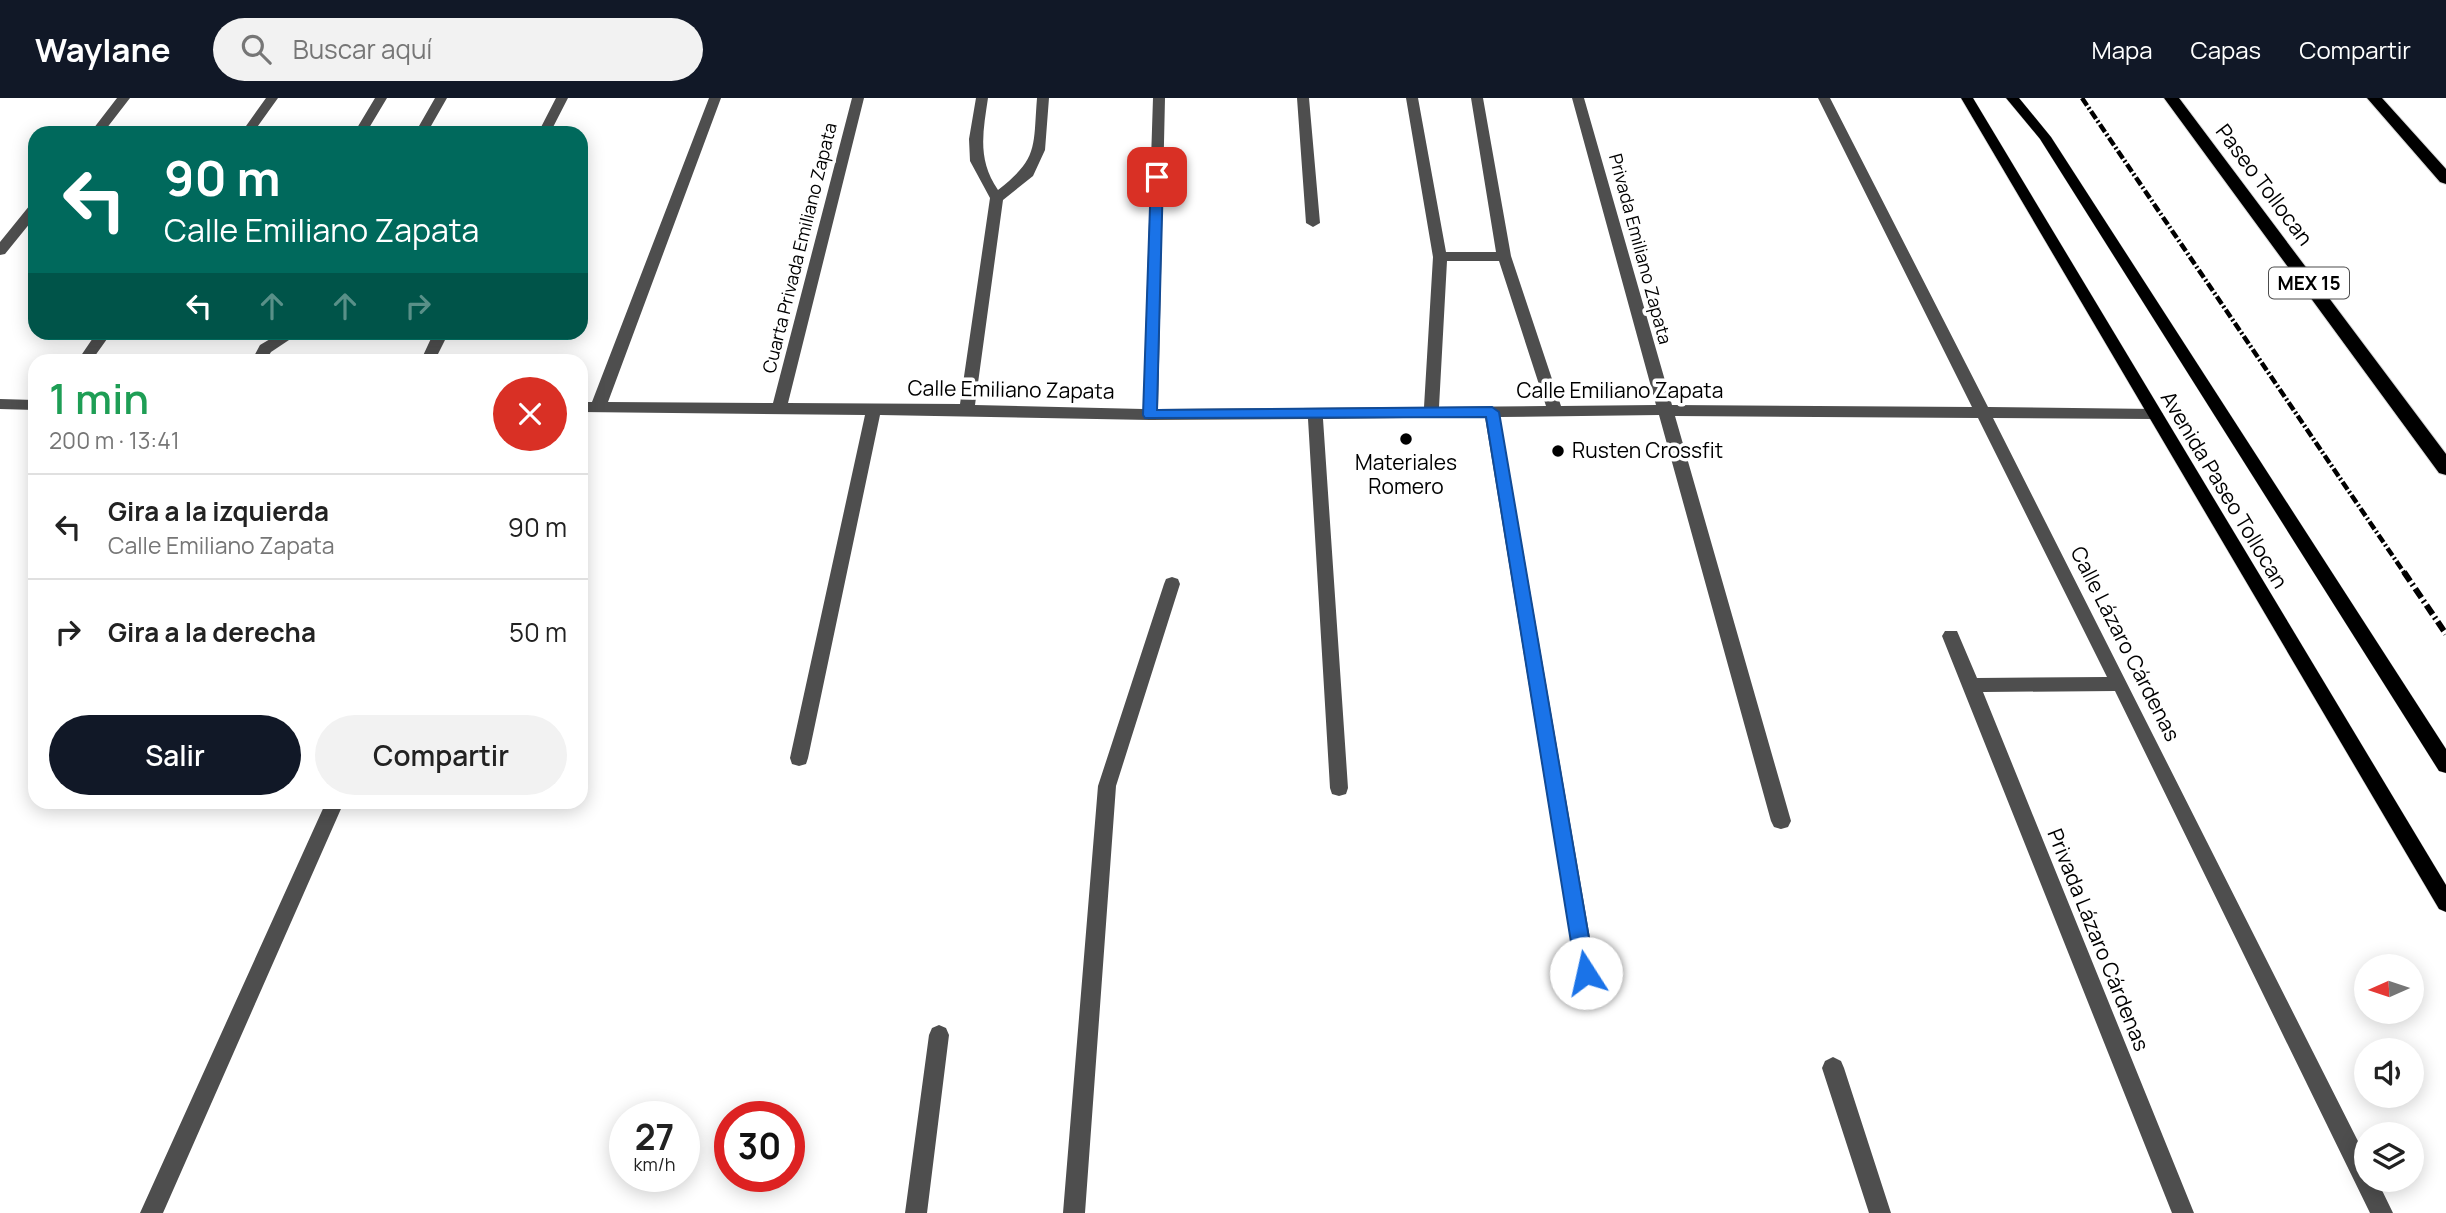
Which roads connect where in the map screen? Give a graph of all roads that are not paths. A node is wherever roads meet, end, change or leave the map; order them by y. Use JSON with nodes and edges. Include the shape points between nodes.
{"nodes":[{"id":1,"x":124,"y":98,"type":"edge"},
{"id":2,"x":272,"y":98,"type":"edge"},
{"id":3,"x":381,"y":98,"type":"edge"},
{"id":4,"x":441,"y":98,"type":"edge"},
{"id":5,"x":562,"y":98,"type":"edge"},
{"id":6,"x":715,"y":98,"type":"edge"},
{"id":7,"x":858,"y":98,"type":"edge"},
{"id":8,"x":982,"y":98,"type":"edge"},
{"id":9,"x":1044,"y":98,"type":"edge"},
{"id":10,"x":1159,"y":98,"type":"edge"},
{"id":11,"x":1303,"y":98,"type":"edge"},
{"id":12,"x":1412,"y":98,"type":"edge"},
{"id":13,"x":1478,"y":98,"type":"edge"},
{"id":14,"x":1578,"y":98,"type":"edge"},
{"id":15,"x":1824,"y":98,"type":"edge"},
{"id":16,"x":1967,"y":98,"type":"edge"},
{"id":17,"x":2012,"y":98,"type":"edge"},
{"id":18,"x":2171,"y":98,"type":"edge"},
{"id":19,"x":2374,"y":98,"type":"edge"},
{"id":20,"x":102,"y":126,"type":"edge"},
{"id":21,"x":252,"y":126,"type":"edge"},
{"id":22,"x":364,"y":126,"type":"edge"},
{"id":23,"x":425,"y":126,"type":"edge"},
{"id":24,"x":548,"y":126,"type":"edge"},
{"id":25,"x":2446,"y":179,"type":"edge"},
{"id":26,"x":997,"y":198,"type":"junction"},
{"id":27,"x":28,"y":217,"type":"edge"},
{"id":28,"x":1313,"y":223,"type":"dead end"},
{"id":29,"x":0,"y":251,"type":"edge"},
{"id":30,"x":1504,"y":256,"type":"junction"},
{"id":31,"x":1440,"y":257,"type":"junction"},
{"id":32,"x":283,"y":340,"type":"edge"},
{"id":33,"x":263,"y":354,"type":"edge"},
{"id":34,"x":0,"y":404,"type":"edge"},
{"id":35,"x":28,"y":404,"type":"edge"},
{"id":36,"x":588,"y":407,"type":"edge"},
{"id":37,"x":598,"y":407,"type":"junction"},
{"id":38,"x":779,"y":408,"type":"junction"},
{"id":39,"x":874,"y":409,"type":"junction"},
{"id":40,"x":967,"y":410,"type":"junction"},
{"id":41,"x":1664,"y":411,"type":"junction"},
{"id":42,"x":1492,"y":412,"type":"junction"},
{"id":43,"x":1556,"y":412,"type":"junction"},
{"id":44,"x":1431,"y":413,"type":"junction"},
{"id":45,"x":1315,"y":414,"type":"junction"},
{"id":46,"x":1983,"y":414,"type":"junction"},
{"id":47,"x":2155,"y":414,"type":"junction"},
{"id":48,"x":1150,"y":415,"type":"junction"},
{"id":49,"x":2446,"y":468,"type":"edge"},
{"id":50,"x":1172,"y":584,"type":"dead end"},
{"id":51,"x":1951,"y":636,"type":"dead end"},
{"id":52,"x":2120,"y":684,"type":"junction"},
{"id":53,"x":1970,"y":685,"type":"junction"},
{"id":54,"x":799,"y":758,"type":"dead end"},
{"id":55,"x":2446,"y":765,"type":"edge"},
{"id":56,"x":1339,"y":788,"type":"dead end"},
{"id":57,"x":332,"y":809,"type":"edge"},
{"id":58,"x":1781,"y":821,"type":"dead end"},
{"id":59,"x":2446,"y":902,"type":"edge"},
{"id":60,"x":1586,"y":973,"type":"dead end"},
{"id":61,"x":939,"y":1035,"type":"dead end"},
{"id":62,"x":1832,"y":1068,"type":"dead end"},
{"id":63,"x":151,"y":1213,"type":"edge"},
{"id":64,"x":916,"y":1213,"type":"edge"},
{"id":65,"x":1074,"y":1213,"type":"edge"},
{"id":66,"x":1880,"y":1213,"type":"edge"},
{"id":67,"x":2183,"y":1213,"type":"edge"},
{"id":68,"x":2382,"y":1213,"type":"edge"}],
"edges":[{"from":1,"to":20,"type":"street"},
{"from":2,"to":21,"type":"street"},
{"from":3,"to":22,"type":"street"},
{"from":4,"to":23,"type":"street"},
{"from":5,"to":24,"type":"street"},
{"from":6,"to":37,"type":"street"},
{"from":7,"to":38,"type":"street","name":"Cuarta Privada Emiliano Zapata"},
{"from":8,"to":26,"type":"street","via":[[974,153],[980,177]]},
{"from":9,"to":26,"type":"street","via":[[1039,150],[1028,173]]},
{"from":10,"to":48,"type":"street"},
{"from":11,"to":28,"type":"street"},
{"from":12,"to":31,"type":"street"},
{"from":13,"to":30,"type":"street"},
{"from":14,"to":41,"type":"street","name":"Privada Emiliano Zapata"},
{"from":15,"to":46,"type":"street","name":"Calle Lázaro Cárdenas"},
{"from":16,"to":47,"type":"main road","name":"Avenida Paseo Tollocan"},
{"from":17,"to":55,"type":"main road","name":"Avenida Paseo Tollocan","via":[[2045,136]]},
{"from":18,"to":49,"type":"highway","name":"Paseo Tollocan","number":"MEX 15"},
{"from":19,"to":25,"type":"highway"},
{"from":26,"to":40,"type":"street"},
{"from":27,"to":29,"type":"street"},
{"from":30,"to":31,"type":"street"},
{"from":30,"to":43,"type":"street"},
{"from":31,"to":44,"type":"street"},
{"from":32,"to":33,"type":"street"},
{"from":34,"to":35,"type":"street"},
{"from":36,"to":37,"type":"street","name":"Calle Emiliano Zapata"},
{"from":37,"to":38,"type":"street","name":"Calle Emiliano Zapata"},
{"from":38,"to":39,"type":"street","name":"Calle Emiliano Zapata"},
{"from":39,"to":40,"type":"street","name":"Calle Emiliano Zapata"},
{"from":39,"to":54,"type":"street"},
{"from":40,"to":48,"type":"street","name":"Calle Emiliano Zapata"},
{"from":41,"to":43,"type":"street","name":"Calle Emiliano Zapata"},
{"from":41,"to":46,"type":"street","name":"Calle Emiliano Zapata"},
{"from":41,"to":58,"type":"street","name":"Privada Emiliano Zapata"},
{"from":42,"to":43,"type":"street","name":"Calle Emiliano Zapata"},
{"from":42,"to":44,"type":"street","name":"Calle Emiliano Zapata"},
{"from":42,"to":60,"type":"street"},
{"from":44,"to":45,"type":"street","name":"Calle Emiliano Zapata"},
{"from":45,"to":48,"type":"street","name":"Calle Emiliano Zapata"},
{"from":45,"to":56,"type":"street"},
{"from":46,"to":47,"type":"street","name":"Calle Emiliano Zapata"},
{"from":46,"to":52,"type":"street","name":"Calle Lázaro Cárdenas"},
{"from":47,"to":59,"type":"main road","name":"Avenida Paseo Tollocan"},
{"from":50,"to":65,"type":"street","via":[[1107,786]]},
{"from":51,"to":53,"type":"street","name":"Privada Lázaro Cárdenas"},
{"from":52,"to":53,"type":"street"},
{"from":52,"to":68,"type":"street","name":"Calle Lázaro Cárdenas"},
{"from":53,"to":67,"type":"street","name":"Privada Lázaro Cárdenas"},
{"from":57,"to":63,"type":"street"},
{"from":61,"to":64,"type":"street"},
{"from":62,"to":66,"type":"street"}]}
